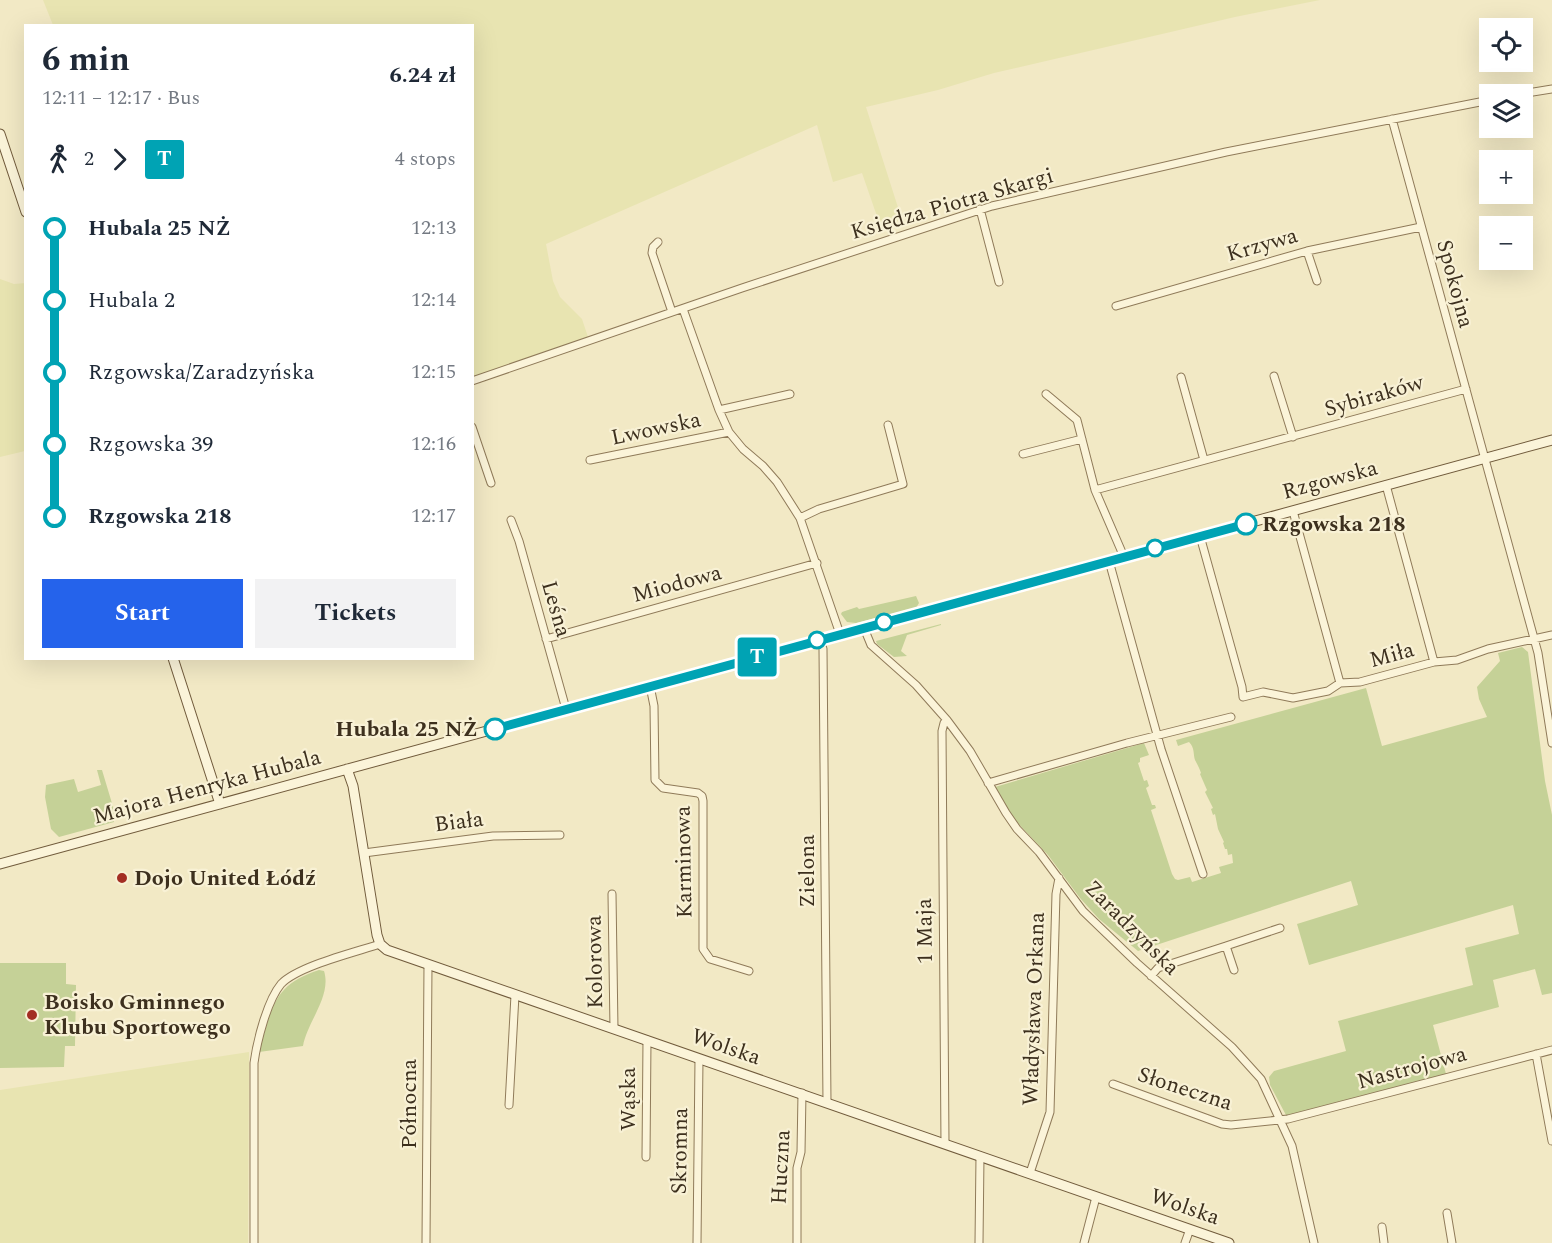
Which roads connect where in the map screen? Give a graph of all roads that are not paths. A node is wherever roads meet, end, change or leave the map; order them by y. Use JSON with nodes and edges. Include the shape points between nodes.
{"nodes":[{"id":1,"x":1552,"y":88,"type":"edge"},
{"id":2,"x":1533,"y":92,"type":"edge"},
{"id":3,"x":1479,"y":102,"type":"edge"},
{"id":4,"x":1392,"y":119,"type":"junction"},
{"id":5,"x":0,"y":134,"type":"edge"},
{"id":6,"x":24,"y":206,"type":"edge"},
{"id":7,"x":980,"y":210,"type":"junction"},
{"id":8,"x":1421,"y":227,"type":"junction"},
{"id":9,"x":658,"y":242,"type":"dead end"},
{"id":10,"x":1307,"y":251,"type":"junction"},
{"id":11,"x":1317,"y":281,"type":"dead end"},
{"id":12,"x":999,"y":282,"type":"dead end"},
{"id":13,"x":1116,"y":306,"type":"dead end"},
{"id":14,"x":683,"y":309,"type":"junction"},
{"id":15,"x":672,"y":312,"type":"junction"},
{"id":16,"x":1274,"y":376,"type":"dead end"},
{"id":17,"x":1181,"y":377,"type":"dead end"},
{"id":18,"x":474,"y":380,"type":"edge"},
{"id":19,"x":1466,"y":389,"type":"junction"},
{"id":20,"x":790,"y":394,"type":"dead end"},
{"id":21,"x":1046,"y":394,"type":"dead end"},
{"id":22,"x":719,"y":410,"type":"junction"},
{"id":23,"x":888,"y":425,"type":"dead end"},
{"id":24,"x":729,"y":432,"type":"junction"},
{"id":25,"x":474,"y":433,"type":"edge"},
{"id":26,"x":1293,"y":437,"type":"junction"},
{"id":27,"x":1082,"y":439,"type":"junction"},
{"id":28,"x":1552,"y":440,"type":"edge"},
{"id":29,"x":1023,"y":454,"type":"dead end"},
{"id":30,"x":1484,"y":458,"type":"junction"},
{"id":31,"x":590,"y":460,"type":"dead end"},
{"id":32,"x":1204,"y":460,"type":"junction"},
{"id":33,"x":491,"y":483,"type":"dead end"},
{"id":34,"x":1386,"y":485,"type":"junction"},
{"id":35,"x":1095,"y":490,"type":"junction"},
{"id":36,"x":1293,"y":511,"type":"junction"},
{"id":37,"x":800,"y":518,"type":"junction"},
{"id":38,"x":511,"y":520,"type":"dead end"},
{"id":39,"x":1200,"y":536,"type":"junction"},
{"id":40,"x":1124,"y":557,"type":"junction"},
{"id":41,"x":1108,"y":561,"type":"junction"},
{"id":42,"x":817,"y":563,"type":"junction"},
{"id":43,"x":864,"y":628,"type":"junction"},
{"id":44,"x":840,"y":634,"type":"junction"},
{"id":45,"x":1552,"y":635,"type":"edge"},
{"id":46,"x":546,"y":639,"type":"junction"},
{"id":47,"x":820,"y":639,"type":"junction"},
{"id":48,"x":1534,"y":639,"type":"junction"},
{"id":49,"x":174,"y":660,"type":"edge"},
{"id":50,"x":1434,"y":662,"type":"junction"},
{"id":51,"x":1340,"y":684,"type":"junction"},
{"id":52,"x":650,"y":686,"type":"junction"},
{"id":53,"x":1549,"y":699,"type":"edge"},
{"id":54,"x":566,"y":709,"type":"junction"},
{"id":55,"x":1231,"y":717,"type":"dead end"},
{"id":56,"x":947,"y":720,"type":"junction"},
{"id":57,"x":1158,"y":736,"type":"junction"},
{"id":58,"x":1552,"y":743,"type":"edge"},
{"id":59,"x":347,"y":769,"type":"junction"},
{"id":60,"x":988,"y":783,"type":"junction"},
{"id":61,"x":220,"y":804,"type":"junction"},
{"id":62,"x":560,"y":835,"type":"dead end"},
{"id":63,"x":364,"y":853,"type":"junction"},
{"id":64,"x":0,"y":864,"type":"edge"},
{"id":65,"x":1203,"y":874,"type":"dead end"},
{"id":66,"x":1059,"y":878,"type":"junction"},
{"id":67,"x":612,"y":894,"type":"dead end"},
{"id":68,"x":1280,"y":928,"type":"dead end"},
{"id":69,"x":380,"y":944,"type":"junction"},
{"id":70,"x":1226,"y":946,"type":"junction"},
{"id":71,"x":428,"y":965,"type":"junction"},
{"id":72,"x":1234,"y":970,"type":"dead end"},
{"id":73,"x":749,"y":971,"type":"dead end"},
{"id":74,"x":1151,"y":976,"type":"junction"},
{"id":75,"x":515,"y":995,"type":"junction"},
{"id":76,"x":614,"y":1029,"type":"junction"},
{"id":77,"x":647,"y":1040,"type":"junction"},
{"id":78,"x":1552,"y":1050,"type":"edge"},
{"id":79,"x":1536,"y":1054,"type":"junction"},
{"id":80,"x":699,"y":1059,"type":"junction"},
{"id":81,"x":1113,"y":1084,"type":"dead end"},
{"id":82,"x":802,"y":1093,"type":"junction"},
{"id":83,"x":827,"y":1102,"type":"junction"},
{"id":84,"x":509,"y":1105,"type":"dead end"},
{"id":85,"x":1282,"y":1120,"type":"junction"},
{"id":86,"x":1552,"y":1141,"type":"edge"},
{"id":87,"x":945,"y":1144,"type":"junction"},
{"id":88,"x":980,"y":1156,"type":"junction"},
{"id":89,"x":646,"y":1157,"type":"dead end"},
{"id":90,"x":1030,"y":1173,"type":"junction"},
{"id":91,"x":1096,"y":1197,"type":"junction"},
{"id":92,"x":1447,"y":1214,"type":"dead end"},
{"id":93,"x":1382,"y":1227,"type":"dead end"},
{"id":94,"x":1190,"y":1229,"type":"junction"},
{"id":95,"x":254,"y":1243,"type":"edge"},
{"id":96,"x":426,"y":1243,"type":"edge"},
{"id":97,"x":697,"y":1243,"type":"edge"},
{"id":98,"x":797,"y":1243,"type":"edge"},
{"id":99,"x":979,"y":1243,"type":"edge"},
{"id":100,"x":1084,"y":1243,"type":"edge"},
{"id":101,"x":1185,"y":1243,"type":"edge"},
{"id":102,"x":1229,"y":1243,"type":"edge"},
{"id":103,"x":1314,"y":1243,"type":"edge"},
{"id":104,"x":1384,"y":1243,"type":"edge"},
{"id":105,"x":1452,"y":1243,"type":"edge"}],
"edges":[{"from":1,"to":2,"type":"street"},
{"from":3,"to":4,"type":"street","name":"Księdza Piotra Skargi"},
{"from":4,"to":7,"type":"street","name":"Księdza Piotra Skargi","via":[[1226,152]]},
{"from":4,"to":8,"type":"street","name":"Spokojna"},
{"from":5,"to":6,"type":"main road"},
{"from":7,"to":12,"type":"street"},
{"from":7,"to":14,"type":"street","name":"Księdza Piotra Skargi"},
{"from":8,"to":10,"type":"street","name":"Krzywa"},
{"from":8,"to":19,"type":"street","name":"Spokojna"},
{"from":9,"to":15,"type":"street","via":[[652,253]]},
{"from":10,"to":11,"type":"street"},
{"from":10,"to":13,"type":"street","name":"Krzywa"},
{"from":14,"to":15,"type":"street","name":"Księdza Piotra Skargi"},
{"from":14,"to":22,"type":"street"},
{"from":15,"to":18,"type":"street","name":"Księdza Piotra Skargi"},
{"from":16,"to":26,"type":"street"},
{"from":17,"to":32,"type":"street"},
{"from":19,"to":26,"type":"street","name":"Sybiraków"},
{"from":19,"to":30,"type":"street","name":"Spokojna"},
{"from":20,"to":22,"type":"street"},
{"from":21,"to":27,"type":"street","via":[[1077,420]]},
{"from":22,"to":24,"type":"street"},
{"from":23,"to":37,"type":"street","via":[[903,484]]},
{"from":24,"to":31,"type":"street","name":"Lwowska"},
{"from":24,"to":37,"type":"street","via":[[777,482]]},
{"from":25,"to":33,"type":"street"},
{"from":26,"to":32,"type":"street","name":"Sybiraków"},
{"from":27,"to":29,"type":"street"},
{"from":27,"to":35,"type":"street"},
{"from":28,"to":30,"type":"main road","name":"Rzgowska"},
{"from":30,"to":34,"type":"main road","name":"Rzgowska"},
{"from":30,"to":48,"type":"street","name":"Spokojna"},
{"from":32,"to":35,"type":"street","name":"Sybiraków"},
{"from":34,"to":36,"type":"main road","name":"Rzgowska"},
{"from":34,"to":50,"type":"street"},
{"from":35,"to":40,"type":"street"},
{"from":36,"to":39,"type":"main road","name":"Rzgowska"},
{"from":36,"to":51,"type":"street"},
{"from":37,"to":42,"type":"street"},
{"from":38,"to":46,"type":"street","name":"Leśna"},
{"from":39,"to":40,"type":"main road","name":"Rzgowska"},
{"from":39,"to":51,"type":"street","name":"Miła","via":[[1242,698],[1263,692],[1293,698],[1328,691]]},
{"from":40,"to":41,"type":"main road","name":"Rzgowska"},
{"from":41,"to":43,"type":"main road","name":"Rzgowska"},
{"from":41,"to":57,"type":"street"},
{"from":42,"to":44,"type":"street"},
{"from":42,"to":46,"type":"street","name":"Miodowa"},
{"from":43,"to":44,"type":"main road","name":"Rzgowska"},
{"from":43,"to":56,"type":"street","name":"Zaradzyńska","via":[[871,645],[916,685]]},
{"from":44,"to":47,"type":"main road","name":"Majora Henryka Hubala"},
{"from":45,"to":48,"type":"street","name":"Miła"},
{"from":46,"to":54,"type":"street","name":"Leśna"},
{"from":47,"to":52,"type":"main road","name":"Majora Henryka Hubala"},
{"from":47,"to":83,"type":"street","name":"Zielona"},
{"from":48,"to":50,"type":"street","name":"Miła","via":[[1457,660]]},
{"from":48,"to":53,"type":"street","name":"Spokojna"},
{"from":49,"to":61,"type":"main road"},
{"from":50,"to":51,"type":"street","name":"Miła"},
{"from":52,"to":54,"type":"main road","name":"Majora Henryka Hubala"},
{"from":52,"to":73,"type":"street","name":"Karminowa","via":[[656,784],[663,789],[695,791],[702,796],[703,949],[714,961]]},
{"from":53,"to":58,"type":"street","name":"Spokojna"},
{"from":54,"to":59,"type":"main road","name":"Majora Henryka Hubala"},
{"from":55,"to":57,"type":"street"},
{"from":56,"to":60,"type":"street","name":"Zaradzyńska"},
{"from":56,"to":87,"type":"street","name":"1 Maja","via":[[942,731]]},
{"from":57,"to":60,"type":"street"},
{"from":57,"to":65,"type":"street"},
{"from":59,"to":61,"type":"main road","name":"Majora Henryka Hubala"},
{"from":59,"to":63,"type":"main road"},
{"from":60,"to":66,"type":"street","name":"Zaradzyńska","via":[[1017,829]]},
{"from":61,"to":64,"type":"main road","name":"Majora Henryka Hubala"},
{"from":62,"to":63,"type":"street","name":"Biała","via":[[493,836]]},
{"from":63,"to":69,"type":"main road"},
{"from":66,"to":74,"type":"street","name":"Zaradzyńska","via":[[1083,911]]},
{"from":66,"to":90,"type":"street","name":"Władysława Orkana","via":[[1050,1112]]},
{"from":67,"to":76,"type":"street","name":"Kolorowa"},
{"from":68,"to":70,"type":"street"},
{"from":69,"to":71,"type":"main road","name":"Wolska"},
{"from":69,"to":95,"type":"street","via":[[291,976],[271,1001],[254,1063]]},
{"from":70,"to":72,"type":"street"},
{"from":70,"to":74,"type":"street","via":[[1158,968]]},
{"from":71,"to":75,"type":"main road","name":"Wolska"},
{"from":71,"to":96,"type":"street","name":"Północna"},
{"from":74,"to":85,"type":"street","name":"Zaradzyńska","via":[[1232,1047],[1260,1079]]},
{"from":75,"to":76,"type":"main road","name":"Wolska"},
{"from":75,"to":84,"type":"street"},
{"from":76,"to":77,"type":"main road","name":"Wolska"},
{"from":77,"to":80,"type":"main road","name":"Wolska"},
{"from":77,"to":89,"type":"street","name":"Wąska"},
{"from":78,"to":79,"type":"street","name":"Nastrojowa"},
{"from":79,"to":85,"type":"street","name":"Nastrojowa"},
{"from":79,"to":86,"type":"street"},
{"from":80,"to":82,"type":"main road","name":"Wolska"},
{"from":80,"to":97,"type":"street","name":"Skromna"},
{"from":81,"to":85,"type":"street","name":"Słoneczna","via":[[1222,1124]]},
{"from":82,"to":83,"type":"main road","name":"Wolska"},
{"from":82,"to":98,"type":"street","name":"Huczna"},
{"from":83,"to":87,"type":"main road","name":"Wolska"},
{"from":85,"to":103,"type":"street","name":"Zaradzyńska"},
{"from":87,"to":88,"type":"main road","name":"Wolska"},
{"from":88,"to":90,"type":"main road","name":"Wolska"},
{"from":88,"to":99,"type":"street"},
{"from":90,"to":91,"type":"main road","name":"Wolska"},
{"from":91,"to":94,"type":"main road","name":"Wolska"},
{"from":91,"to":100,"type":"street"},
{"from":92,"to":105,"type":"street"},
{"from":93,"to":104,"type":"street"},
{"from":94,"to":101,"type":"street"},
{"from":94,"to":102,"type":"main road","name":"Wolska"}]}
